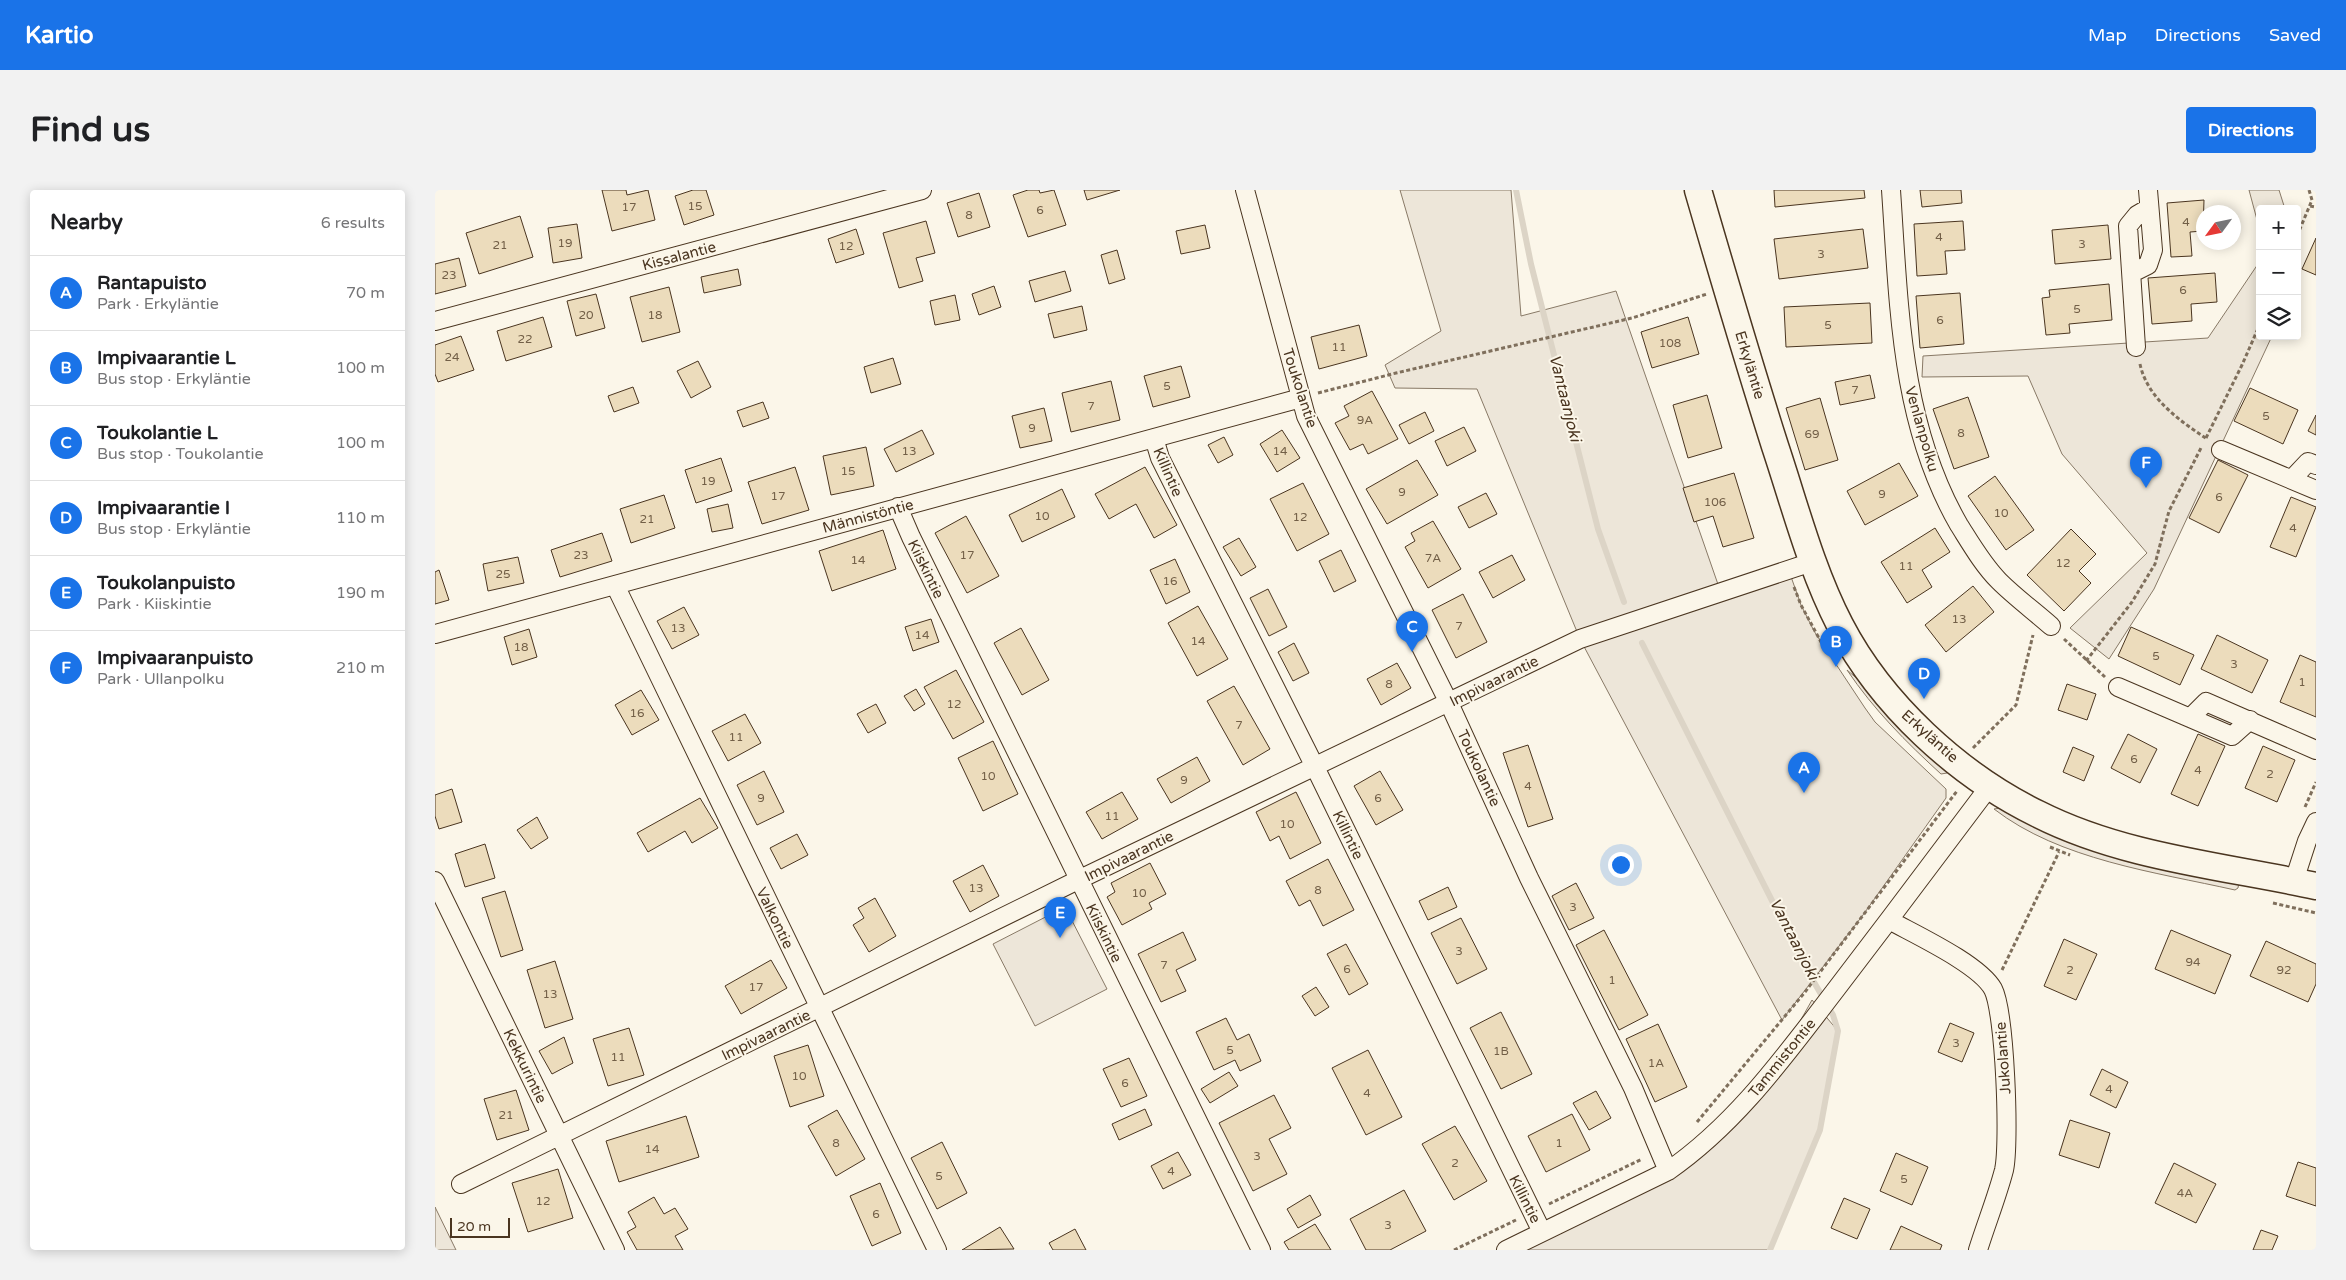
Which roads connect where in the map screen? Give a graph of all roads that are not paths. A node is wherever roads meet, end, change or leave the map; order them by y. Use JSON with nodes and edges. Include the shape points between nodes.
{"nodes":[{"id":1,"x":922,"y":190,"type":"edge"},
{"id":2,"x":1245,"y":190,"type":"edge"},
{"id":3,"x":1698,"y":190,"type":"edge"},
{"id":4,"x":1891,"y":190,"type":"edge"},
{"id":5,"x":2148,"y":190,"type":"edge"},
{"id":6,"x":435,"y":321,"type":"edge"},
{"id":7,"x":2136,"y":346,"type":"road end"},
{"id":8,"x":1301,"y":398,"type":"junction"},
{"id":9,"x":1154,"y":438,"type":"junction"},
{"id":10,"x":2221,"y":450,"type":"road end"},
{"id":11,"x":2316,"y":465,"type":"edge"},
{"id":12,"x":2292,"y":479,"type":"junction"},
{"id":13,"x":2316,"y":490,"type":"edge"},
{"id":14,"x":898,"y":507,"type":"junction"},
{"id":15,"x":1801,"y":567,"type":"junction"},
{"id":16,"x":615,"y":585,"type":"junction"},
{"id":17,"x":2045,"y":620,"type":"road end"},
{"id":18,"x":435,"y":634,"type":"edge"},
{"id":19,"x":2118,"y":687,"type":"road end"},
{"id":20,"x":1449,"y":703,"type":"junction"},
{"id":21,"x":2316,"y":750,"type":"edge"},
{"id":22,"x":1315,"y":767,"type":"junction"},
{"id":23,"x":1983,"y":795,"type":"junction"},
{"id":24,"x":2316,"y":822,"type":"edge"},
{"id":25,"x":1078,"y":880,"type":"junction"},
{"id":26,"x":435,"y":881,"type":"edge"},
{"id":27,"x":2305,"y":884,"type":"edge"},
{"id":28,"x":1889,"y":920,"type":"junction"},
{"id":29,"x":819,"y":1008,"type":"junction"},
{"id":30,"x":559,"y":1136,"type":"junction"},
{"id":31,"x":1668,"y":1172,"type":"junction"},
{"id":32,"x":461,"y":1184,"type":"dead end"},
{"id":33,"x":1542,"y":1232,"type":"junction"},
{"id":34,"x":615,"y":1250,"type":"edge"},
{"id":35,"x":937,"y":1250,"type":"edge"},
{"id":36,"x":1261,"y":1250,"type":"edge"},
{"id":37,"x":1506,"y":1250,"type":"edge"},
{"id":38,"x":1978,"y":1250,"type":"edge"}],
"edges":[{"from":1,"to":6,"type":"street","name":"Kissalantie"},
{"from":2,"to":8,"type":"street","name":"Toukolantie"},
{"from":3,"to":15,"type":"street","name":"Erkyläntie","via":[[1711,293]]},
{"from":4,"to":17,"type":"street","name":"Venlanpolku","via":[[1902,344],[1909,391],[1923,445],[1943,497],[1970,544],[1998,580]]},
{"from":5,"to":7,"type":"street","via":[[2153,250],[2148,265],[2131,273]]},
{"from":8,"to":9,"type":"street","name":"Männistöntie"},
{"from":8,"to":20,"type":"street","name":"Toukolantie","via":[[1306,416]]},
{"from":9,"to":14,"type":"street","name":"Männistöntie"},
{"from":9,"to":22,"type":"street","name":"Killintie","via":[[1160,458]]},
{"from":10,"to":12,"type":"street"},
{"from":11,"to":12,"type":"street","via":[[2308,462]]},
{"from":12,"to":13,"type":"street"},
{"from":14,"to":16,"type":"street","name":"Männistöntie"},
{"from":14,"to":25,"type":"street","name":"Kiiskintie"},
{"from":15,"to":20,"type":"street","name":"Impivaarantie","via":[[1580,639]]},
{"from":15,"to":23,"type":"street","name":"Erkyläntie","via":[[1870,674],[1902,713],[1960,764]]},
{"from":16,"to":18,"type":"street","name":"Männistöntie"},
{"from":16,"to":29,"type":"street","name":"Valkontie"},
{"from":19,"to":21,"type":"street","via":[[2232,736],[2250,720]]},
{"from":20,"to":22,"type":"street","name":"Impivaarantie"},
{"from":20,"to":31,"type":"street","name":"Toukolantie","via":[[1529,878],[1633,1088]]},
{"from":22,"to":25,"type":"street","name":"Impivaarantie"},
{"from":22,"to":33,"type":"street","name":"Killintie"},
{"from":23,"to":27,"type":"street","name":"Erkyläntie","via":[[2085,834],[2151,853]]},
{"from":23,"to":28,"type":"street","name":"Tammistontie"},
{"from":24,"to":27,"type":"street","via":[[2307,841]]},
{"from":25,"to":29,"type":"street","name":"Impivaarantie"},
{"from":25,"to":36,"type":"street","name":"Kiiskintie"},
{"from":26,"to":30,"type":"street","name":"Kekkurintie"},
{"from":28,"to":31,"type":"street","name":"Tammistontie","via":[[1736,1115]]},
{"from":28,"to":38,"type":"street","name":"Jukolantie","via":[[1973,968],[1993,988],[2000,1008],[2007,1123],[2004,1169]]},
{"from":29,"to":30,"type":"street","name":"Impivaarantie"},
{"from":29,"to":35,"type":"street","name":"Valkontie"},
{"from":30,"to":32,"type":"street","name":"Impivaarantie"},
{"from":30,"to":34,"type":"street","name":"Kekkurintie"},
{"from":31,"to":33,"type":"street","name":"Tammistontie"},
{"from":33,"to":37,"type":"street","name":"Tammistontie"}]}
